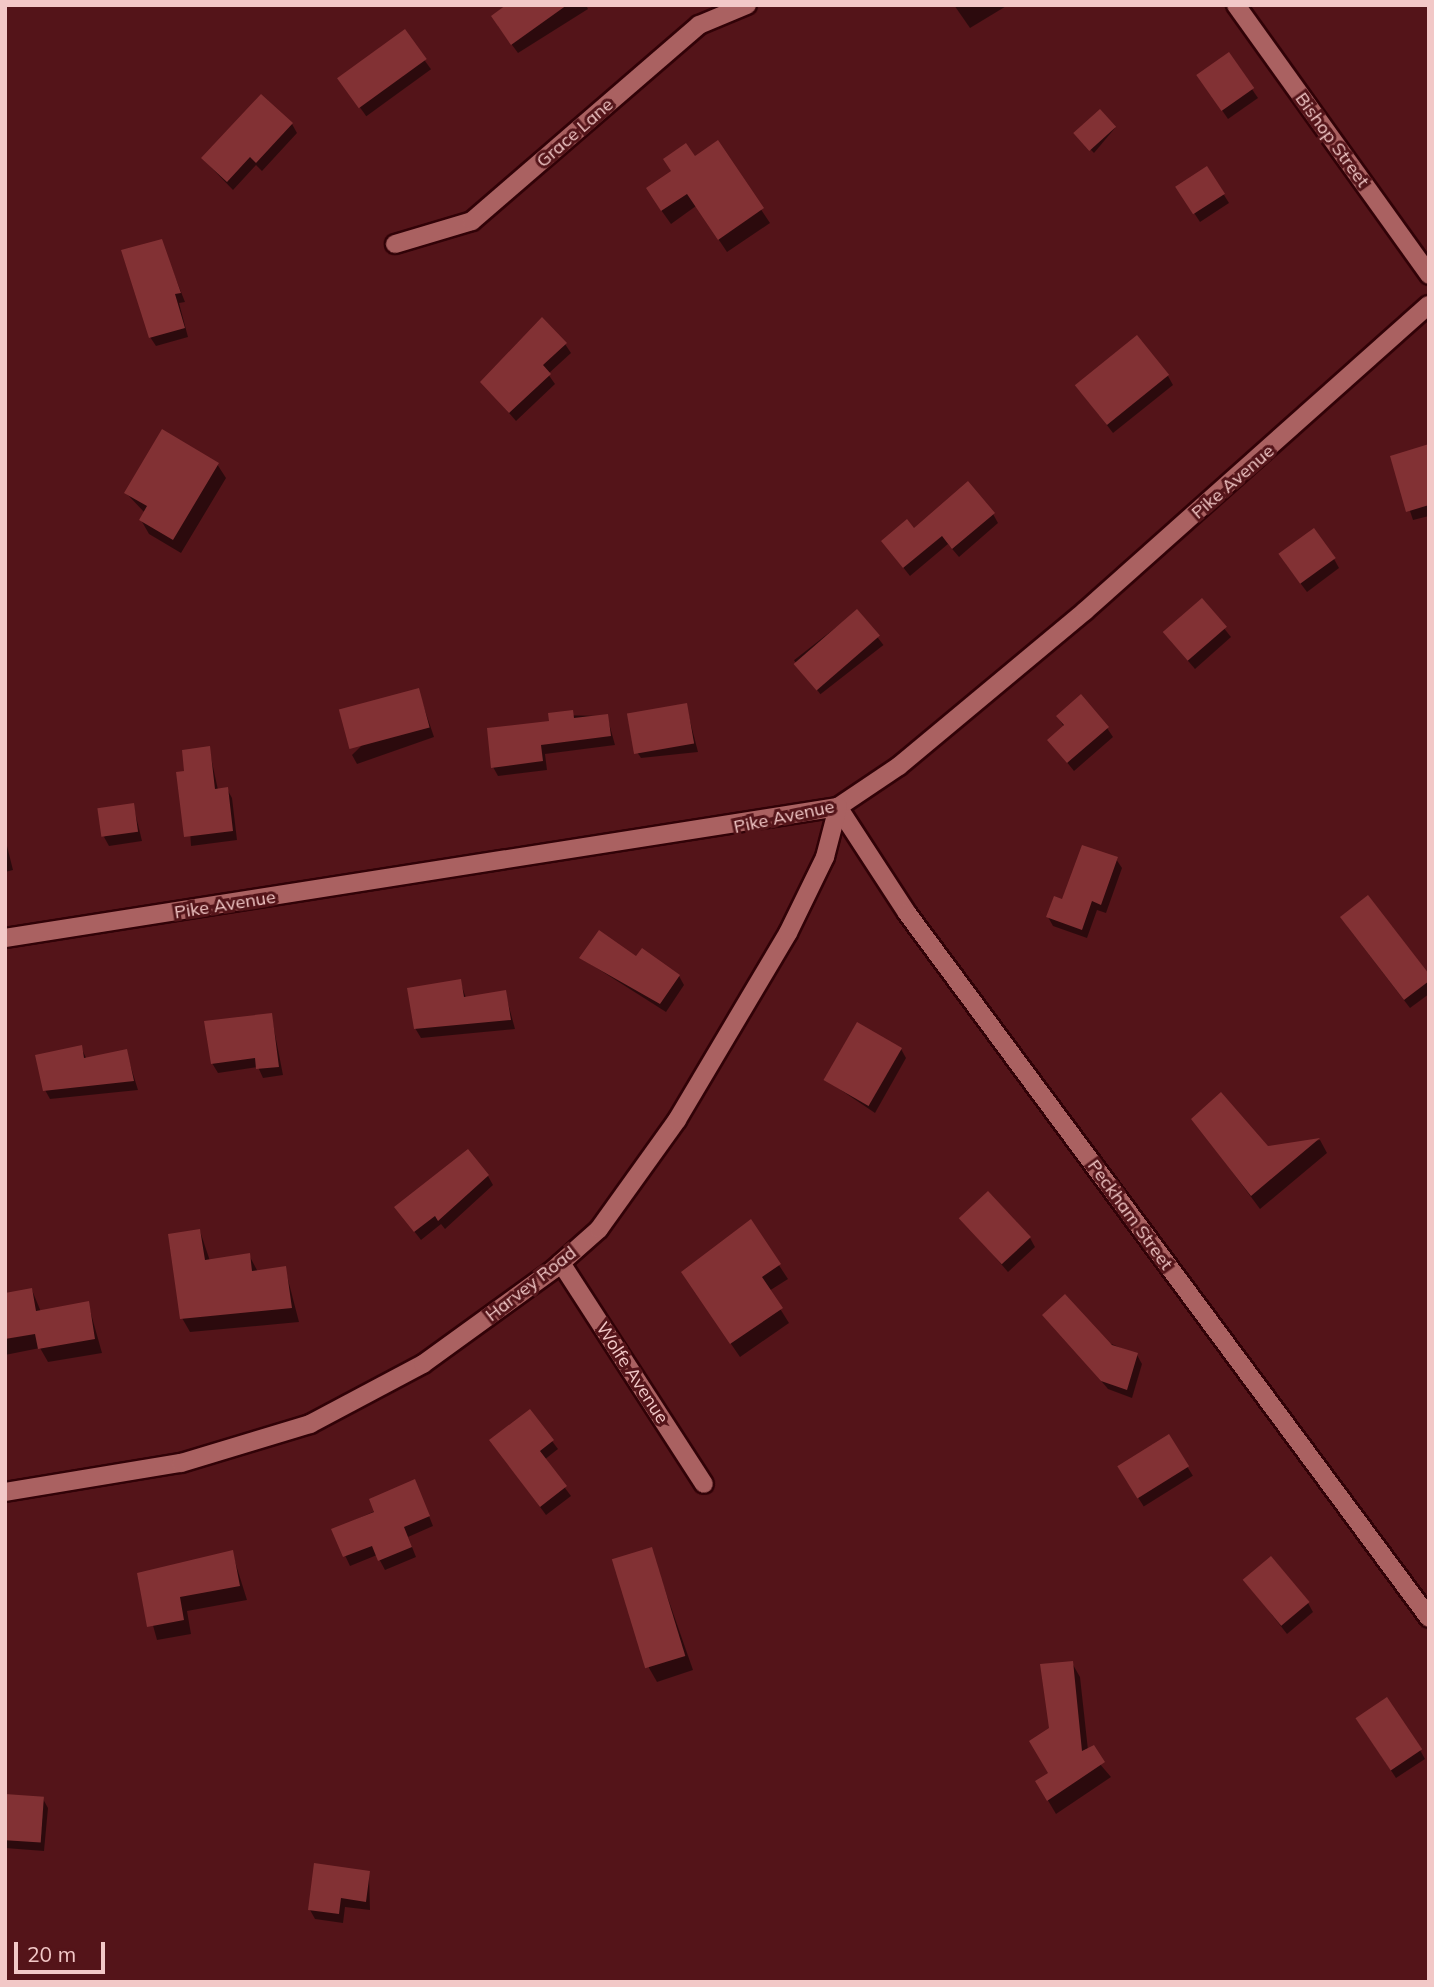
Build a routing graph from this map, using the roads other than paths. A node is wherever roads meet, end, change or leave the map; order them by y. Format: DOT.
graph roads {
  1 [pos="747,5"];
  2 [pos="1236,5"];
  3 [pos="395,244"];
  4 [pos="1429,275"];
  5 [pos="1429,305"];
  6 [pos="838,807"];
  7 [pos="5,938"];
  8 [pos="561,1263"];
  9 [pos="704,1483"];
  10 [pos="5,1492"];
  11 [pos="1429,1618"];
  1 -- 3 [label="street, Grace Lane"];
  2 -- 4 [label="street, Bishop Street"];
  5 -- 6 [label="street, Pike Avenue"];
  6 -- 7 [label="street, Pike Avenue"];
  6 -- 8 [label="street, Harvey Road"];
  6 -- 11 [label="street, Peckham Street"];
  8 -- 9 [label="street, Wolfe Avenue"];
  8 -- 10 [label="street, Harvey Road"];
}
